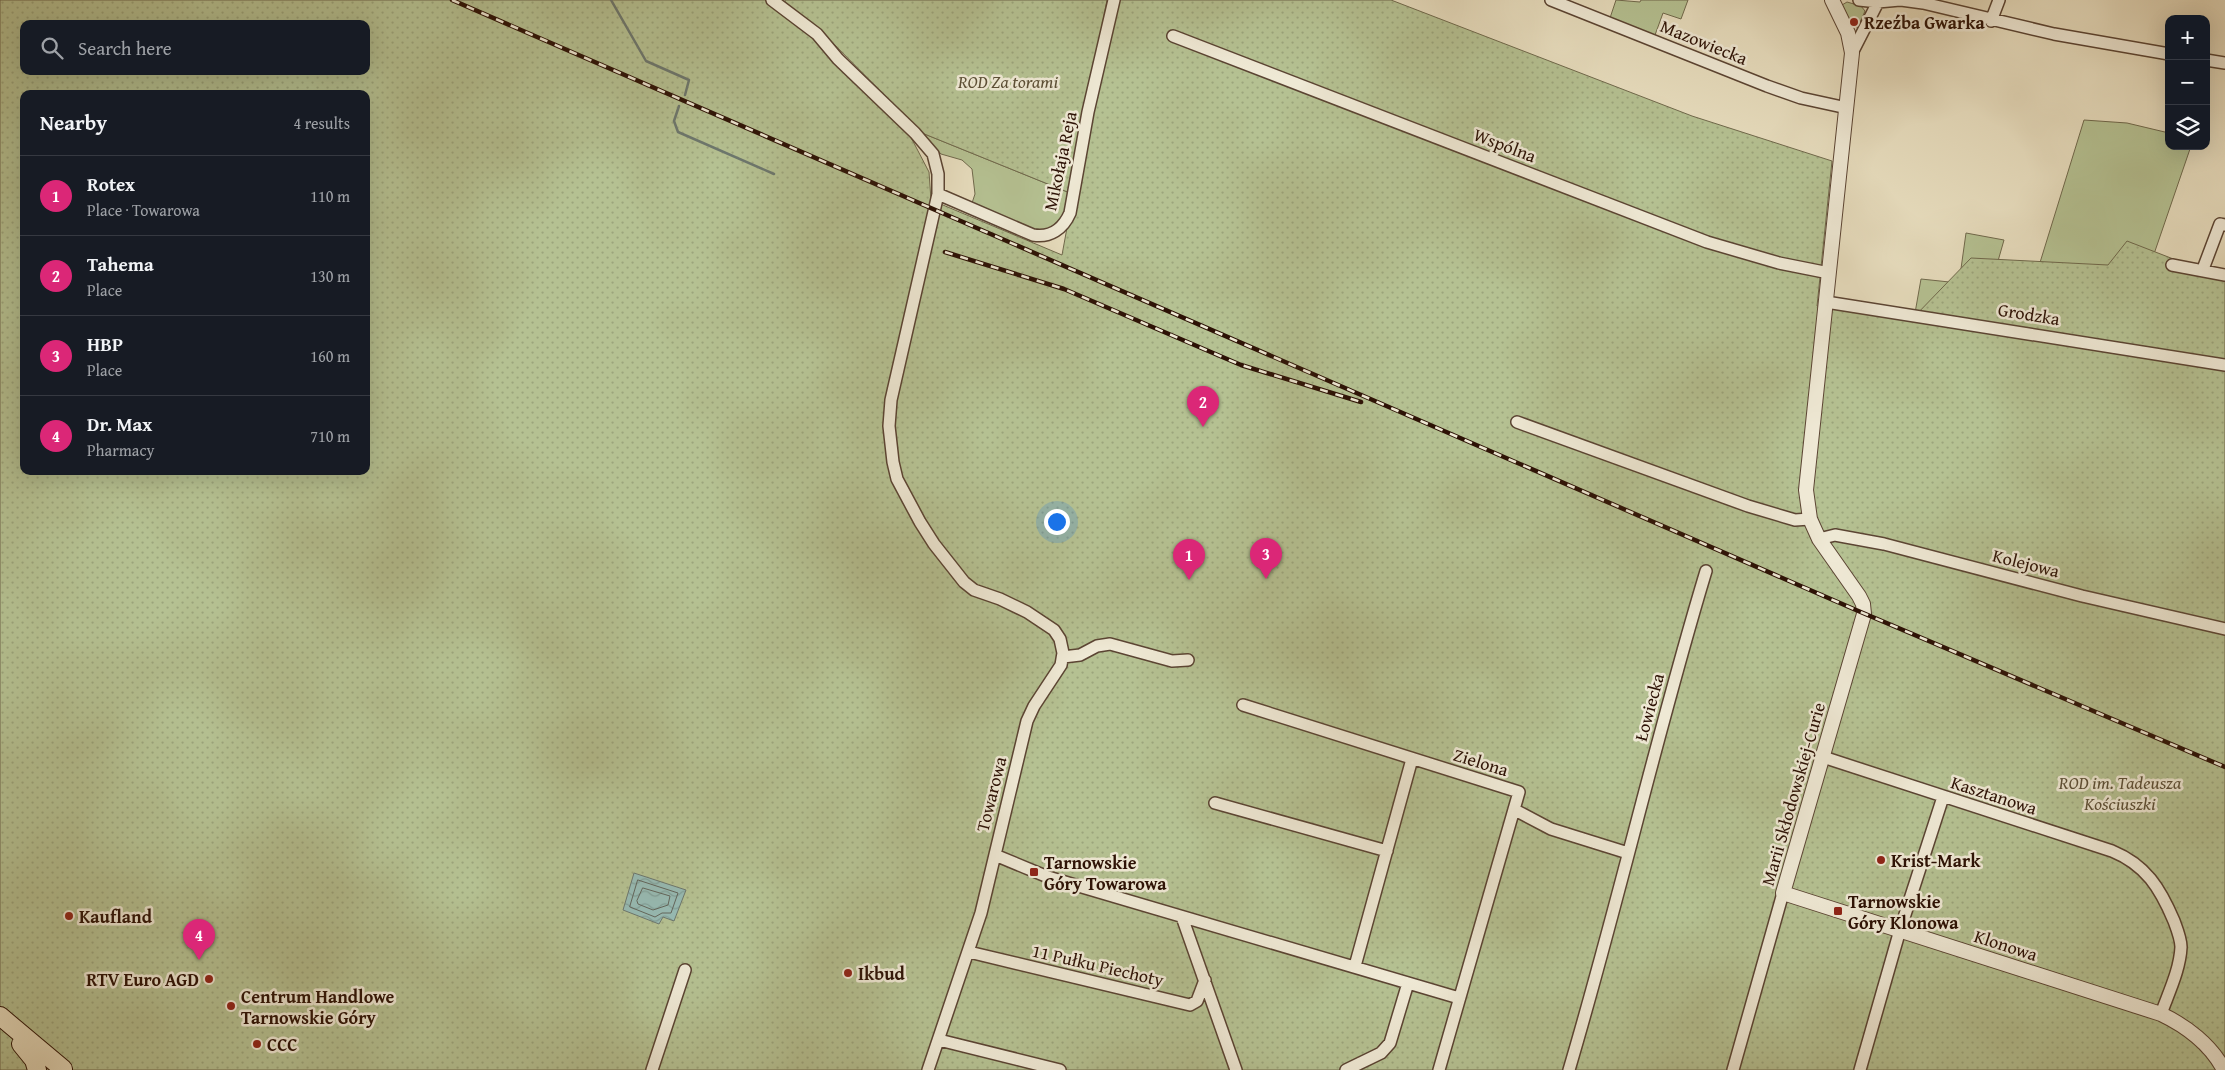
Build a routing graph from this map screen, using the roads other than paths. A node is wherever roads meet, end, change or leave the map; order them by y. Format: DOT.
graph roads {
  1 [pos="772,0"];
  2 [pos="1114,0"];
  3 [pos="1552,0"];
  4 [pos="1832,0"];
  5 [pos="1859,0"];
  6 [pos="1900,0"];
  7 [pos="1999,0"];
  8 [pos="1878,2"];
  9 [pos="1991,21"];
  10 [pos="1173,36"];
  11 [pos="1852,53"];
  12 [pos="2165,53"];
  13 [pos="2210,61"];
  14 [pos="2225,63"];
  15 [pos="1847,108"];
  16 [pos="938,194"];
  17 [pos="2225,225"];
  18 [pos="2172,265"];
  19 [pos="2203,269"];
  20 [pos="1830,272"];
  21 [pos="2225,275"];
  22 [pos="1826,302"];
  23 [pos="2225,365"];
  24 [pos="1517,422"];
  25 [pos="1810,519"];
  26 [pos="1819,539"];
  27 [pos="1706,571"];
  28 [pos="2225,630"];
  29 [pos="1063,657"];
  30 [pos="1188,660"];
  31 [pos="1242,705"];
  32 [pos="1823,757"];
  33 [pos="1412,759"];
  34 [pos="1943,797"];
  35 [pos="1215,803"];
  36 [pos="1515,810"];
  37 [pos="1386,851"];
  38 [pos="1628,853"];
  39 [pos="995,855"];
  40 [pos="1783,893"];
  41 [pos="1183,921"];
  42 [pos="1900,930"];
  43 [pos="969,952"];
  44 [pos="1355,966"];
  45 [pos="685,970"];
  46 [pos="1205,980"];
  47 [pos="1408,983"];
  48 [pos="1459,998"];
  49 [pos="2161,1014"];
  50 [pos="0,1016"];
  51 [pos="0,1026"];
  52 [pos="939,1040"];
  53 [pos="2223,1064"];
  54 [pos="1043,1068"];
  55 [pos="37,1070"];
  56 [pos="67,1070"];
  57 [pos="652,1070"];
  58 [pos="928,1070"];
  59 [pos="1060,1070"];
  60 [pos="1236,1070"];
  61 [pos="1346,1070"];
  62 [pos="1438,1070"];
  63 [pos="1569,1070"];
  64 [pos="1733,1070"];
  65 [pos="1860,1070"];
  1 -- 16 [label="street"];
  2 -- 16 [label="street, Mikołaja Reja"];
  3 -- 15 [label="street, Mazowiecka"];
  4 -- 11 [label="street"];
  5 -- 8 [label="street"];
  6 -- 8 [label="street"];
  6 -- 9 [label="street"];
  7 -- 9 [label="street"];
  8 -- 11 [label="street"];
  9 -- 12 [label="street"];
  10 -- 20 [label="street, Wspólna"];
  11 -- 15 [label="street"];
  13 -- 14 [label="street"];
  15 -- 20 [label="street"];
  16 -- 29 [label="street"];
  17 -- 19 [label="street"];
  18 -- 19 [label="street"];
  19 -- 21 [label="street"];
  20 -- 22 [label="street"];
  22 -- 23 [label="street, Grodzka"];
  22 -- 25 [label="street"];
  24 -- 25 [label="street"];
  25 -- 26 [label="street"];
  26 -- 28 [label="street, Kolejowa"];
  26 -- 32 [label="street, Marii Skłodowskiej-Curie"];
  27 -- 38 [label="street, Łowiecka"];
  29 -- 30 [label="street"];
  29 -- 39 [label="street, Towarowa"];
  31 -- 33 [label="street, Zielona"];
  32 -- 34 [label="street, Kasztanowa"];
  32 -- 40 [label="street, Marii Skłodowskiej-Curie"];
  33 -- 36 [label="street, Zielona"];
  33 -- 37 [label="street"];
  34 -- 42 [label="street"];
  34 -- 49 [label="street, Kasztanowa"];
  35 -- 37 [label="street"];
  36 -- 38 [label="street"];
  36 -- 48 [label="street, Zielona"];
  37 -- 44 [label="street"];
  38 -- 63 [label="street, Łowiecka"];
  39 -- 41 [label="street"];
  39 -- 43 [label="street, Towarowa"];
  40 -- 42 [label="street, Klonowa"];
  40 -- 64 [label="street, Marii Skłodowskiej-Curie"];
  41 -- 44 [label="street"];
  41 -- 46 [label="street"];
  42 -- 49 [label="street, Klonowa"];
  42 -- 65 [label="street"];
  43 -- 46 [label="street, 11 Pułku Piechoty"];
  43 -- 52 [label="street, Towarowa"];
  44 -- 47 [label="street"];
  45 -- 57 [label="street"];
  46 -- 60 [label="street"];
  47 -- 48 [label="street"];
  47 -- 61 [label="street"];
  48 -- 62 [label="street, Zielona"];
  49 -- 53 [label="street, Klonowa"];
  50 -- 56 [label="highway"];
  51 -- 55 [label="highway"];
  52 -- 54 [label="street"];
  52 -- 58 [label="street, Towarowa"];
  54 -- 59 [label="street"];
}
